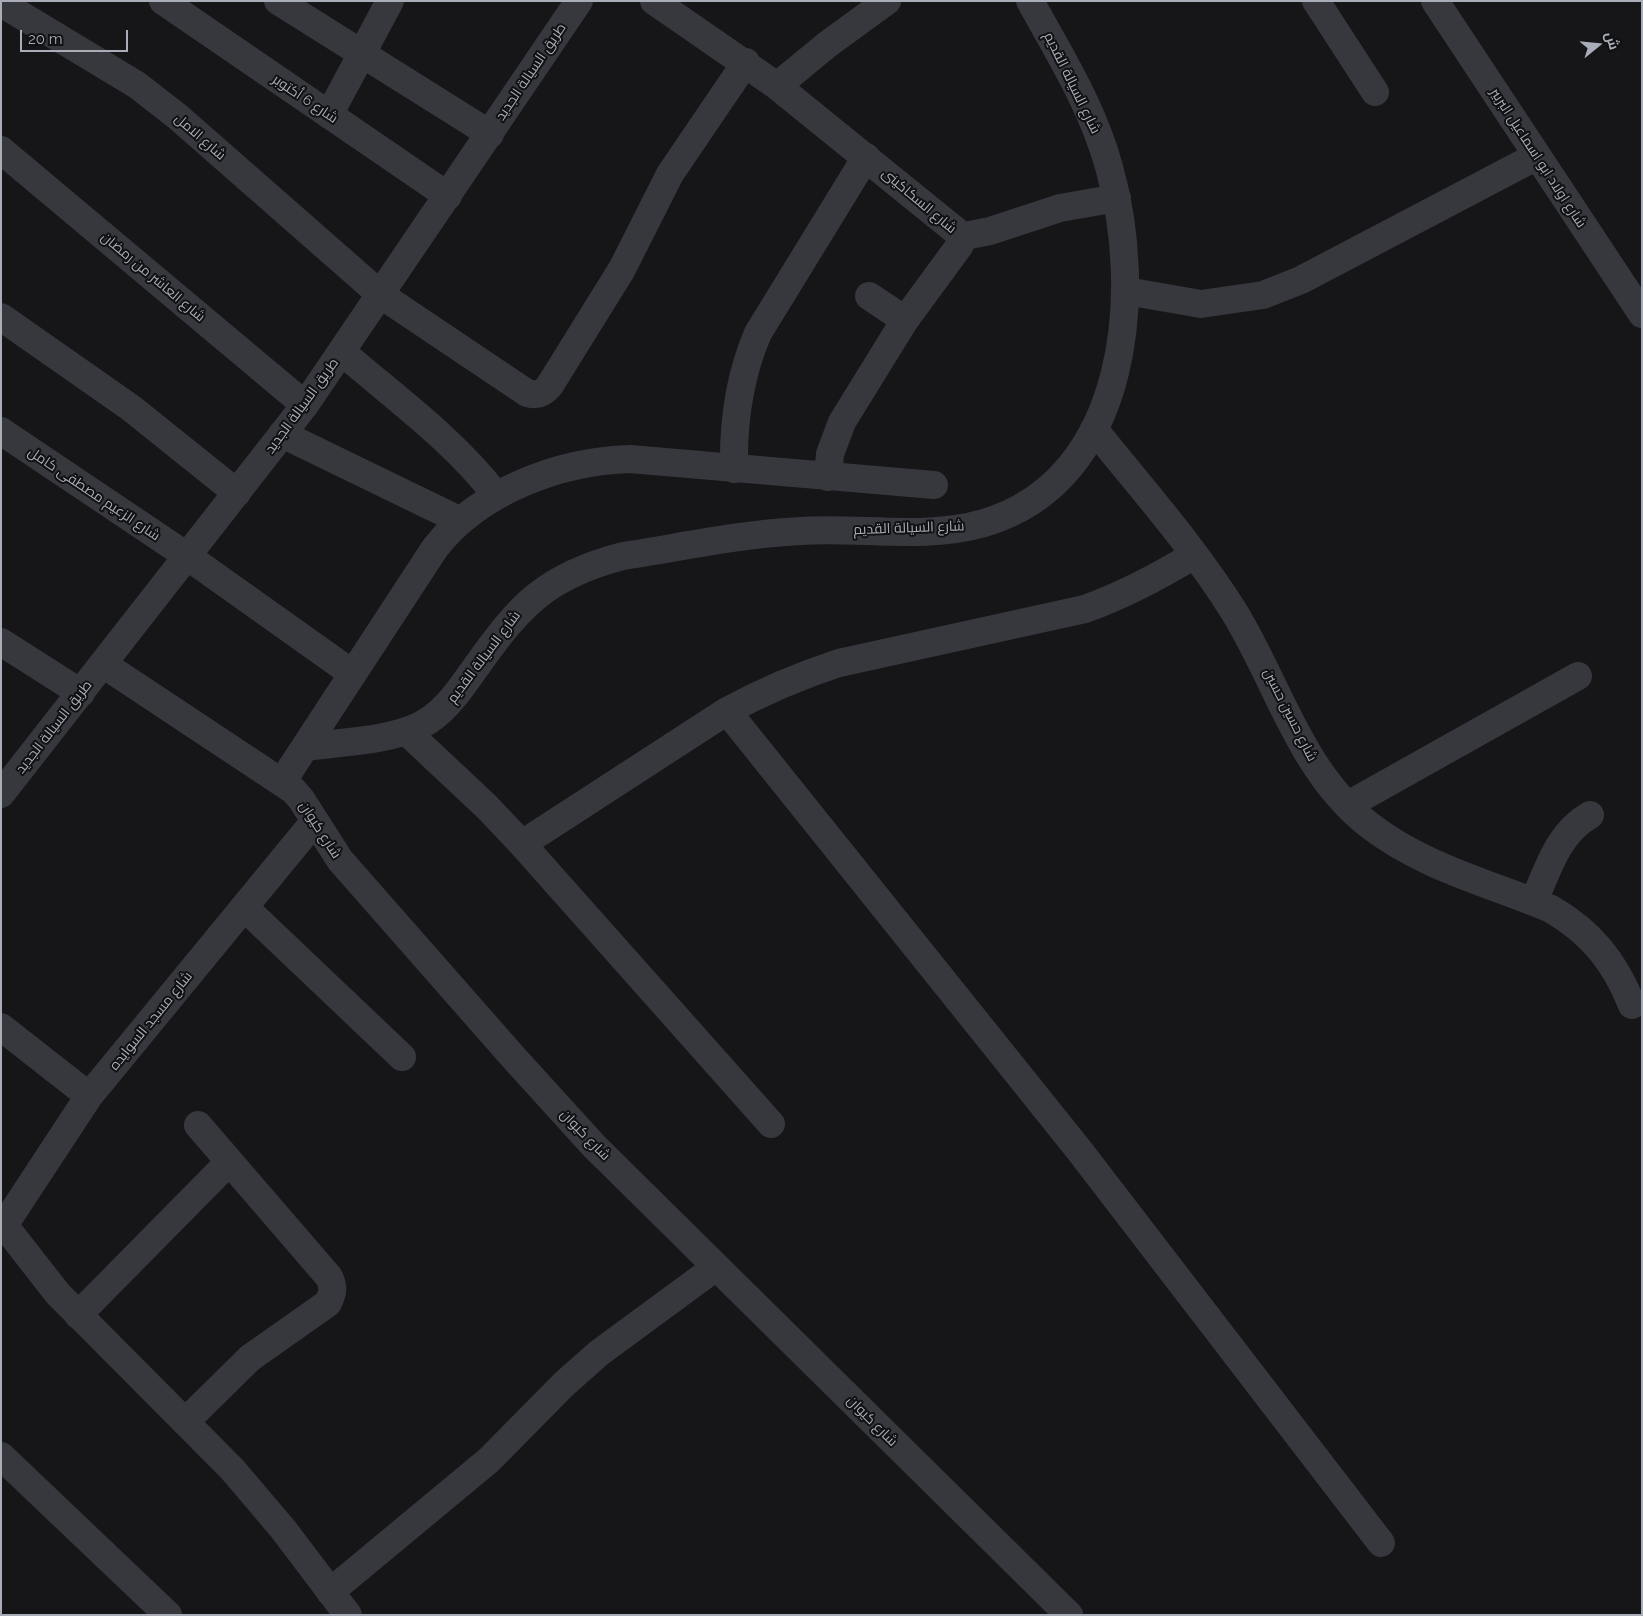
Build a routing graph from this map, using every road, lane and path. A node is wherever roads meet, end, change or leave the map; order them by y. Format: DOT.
graph roads {
  1 [pos="163,1"];
  2 [pos="278,1"];
  3 [pos="390,1"];
  4 [pos="579,1"];
  5 [pos="654,1"];
  6 [pos="887,1"];
  7 [pos="1030,1"];
  8 [pos="1316,1"];
  9 [pos="1435,1"];
  10 [pos="1,3"];
  11 [pos="362,53"];
  12 [pos="746,62"];
  13 [pos="777,86"];
  14 [pos="1375,92"];
  15 [pos="329,115"];
  16 [pos="490,134"];
  17 [pos="1,150"];
  18 [pos="1537,156"];
  19 [pos="866,157"];
  20 [pos="448,196"];
  21 [pos="1117,198"];
  22 [pos="960,237"];
  23 [pos="1126,291"];
  24 [pos="381,295"];
  25 [pos="869,296"];
  26 [pos="1642,314"];
  27 [pos="1,317"];
  28 [pos="905,320"];
  29 [pos="342,352"];
  30 [pos="305,405"];
  31 [pos="1094,430"];
  32 [pos="1,431"];
  33 [pos="282,434"];
  34 [pos="734,469"];
  35 [pos="828,476"];
  36 [pos="934,485"];
  37 [pos="237,493"];
  38 [pos="496,495"];
  39 [pos="459,520"];
  40 [pos="1194,555"];
  41 [pos="187,556"];
  42 [pos="1,642"];
  43 [pos="103,664"];
  44 [pos="353,674"];
  45 [pos="1578,676"];
  46 [pos="81,693"];
  47 [pos="728,711"];
  48 [pos="406,731"];
  49 [pos="306,747"];
  50 [pos="282,782"];
  51 [pos="1,794"];
  52 [pos="1348,806"];
  53 [pos="1590,814"];
  54 [pos="314,822"];
  55 [pos="522,844"];
  56 [pos="1534,902"];
  57 [pos="244,907"];
  58 [pos="1632,1005"];
  59 [pos="1,1027"];
  60 [pos="402,1057"];
  61 [pos="89,1096"];
  62 [pos="771,1124"];
  63 [pos="198,1125"];
  64 [pos="229,1162"];
  65 [pos="2,1225"];
  66 [pos="716,1267"];
  67 [pos="78,1315"];
  68 [pos="185,1422"];
  69 [pos="1,1456"];
  70 [pos="1381,1543"];
  71 [pos="330,1592"];
  72 [pos="168,1615"];
  73 [pos="348,1615"];
  74 [pos="1069,1615"];
  1 -- 15 [label="street, شارع 6 أكتوبر"];
  2 -- 11 [label="street"];
  3 -- 11 [label="street"];
  4 -- 16 [label="street, طريق السيالة الجديد"];
  5 -- 12 [label="street, شارع السكاكينى"];
  6 -- 13 [label="street"];
  7 -- 21 [label="street, شارع السيالة القديم"];
  8 -- 14 [label="street"];
  9 -- 18 [label="street, شارع اولاد ابو اسماعيل البربير"];
  10 -- 24 [label="street, شارع الامل"];
  11 -- 15 [label="street"];
  11 -- 16 [label="street"];
  12 -- 13 [label="street, شارع السكاكينى"];
  12 -- 24 [label="street, شارع الامل"];
  13 -- 19 [label="street, شارع السكاكينى"];
  15 -- 20 [label="street, شارع 6 أكتوبر"];
  16 -- 20 [label="street, طريق السيالة الجديد"];
  17 -- 30 [label="street, شارع العاشر من رمضان"];
  18 -- 23 [label="street"];
  18 -- 26 [label="street, شارع اولاد ابو اسماعيل البربير"];
  19 -- 22 [label="street, شارع السكاكينى"];
  19 -- 34 [label="street"];
  20 -- 24 [label="street, طريق السيالة الجديد"];
  21 -- 22 [label="street"];
  21 -- 23 [label="street, شارع السيالة القديم"];
  22 -- 28 [label="street, شارع السكاكينى"];
  23 -- 31 [label="street, شارع السيالة القديم"];
  24 -- 29 [label="street, طريق السيالة الجديد"];
  25 -- 28 [label="street"];
  27 -- 37 [label="street"];
  28 -- 35 [label="street, شارع السكاكينى"];
  29 -- 30 [label="street, طريق السيالة الجديد"];
  29 -- 38 [label="street"];
  30 -- 33 [label="street, طريق السيالة الجديد"];
  31 -- 40 [label="street, شارع حسين حسين"];
  31 -- 48 [label="street, شارع السيالة القديم"];
  32 -- 41 [label="street, شارع الزعيم مصطفى كامل"];
  33 -- 37 [label="street, طريق السيالة الجديد"];
  33 -- 39 [label="street"];
  34 -- 35 [label="street"];
  34 -- 38 [label="street"];
  35 -- 36 [label="street"];
  37 -- 41 [label="street, طريق السيالة الجديد"];
  38 -- 39 [label="street"];
  39 -- 44 [label="street"];
  40 -- 47 [label="street"];
  40 -- 52 [label="street, شارع حسين حسين"];
  41 -- 43 [label="street, طريق السيالة الجديد"];
  41 -- 44 [label="street, شارع الزعيم مصطفى كامل"];
  42 -- 46 [label="street"];
  43 -- 46 [label="street, طريق السيالة الجديد"];
  43 -- 50 [label="street, شارع كيوان"];
  44 -- 49 [label="street"];
  45 -- 52 [label="street"];
  46 -- 51 [label="street, طريق السيالة الجديد"];
  47 -- 55 [label="street"];
  47 -- 70 [label="street"];
  48 -- 49 [label="street, شارع السيالة القديم"];
  48 -- 55 [label="street"];
  49 -- 50 [label="street"];
  50 -- 54 [label="street, شارع كيوان"];
  52 -- 56 [label="street, شارع حسين حسين"];
  53 -- 56 [label="street"];
  54 -- 57 [label="street, شارع مسجد السوايده"];
  54 -- 66 [label="street, شارع كيوان"];
  55 -- 62 [label="street"];
  56 -- 58 [label="street, شارع حسين حسين"];
  57 -- 60 [label="street"];
  57 -- 61 [label="street, شارع مسجد السوايده"];
  59 -- 61 [label="street"];
  61 -- 65 [label="street, شارع مسجد السوايده"];
  63 -- 64 [label="street"];
  64 -- 67 [label="street"];
  64 -- 68 [label="street"];
  65 -- 67 [label="street"];
  66 -- 71 [label="street"];
  66 -- 74 [label="street, شارع كيوان"];
  67 -- 68 [label="street"];
  68 -- 71 [label="street"];
  69 -- 72 [label="street"];
  71 -- 73 [label="street"];
}
